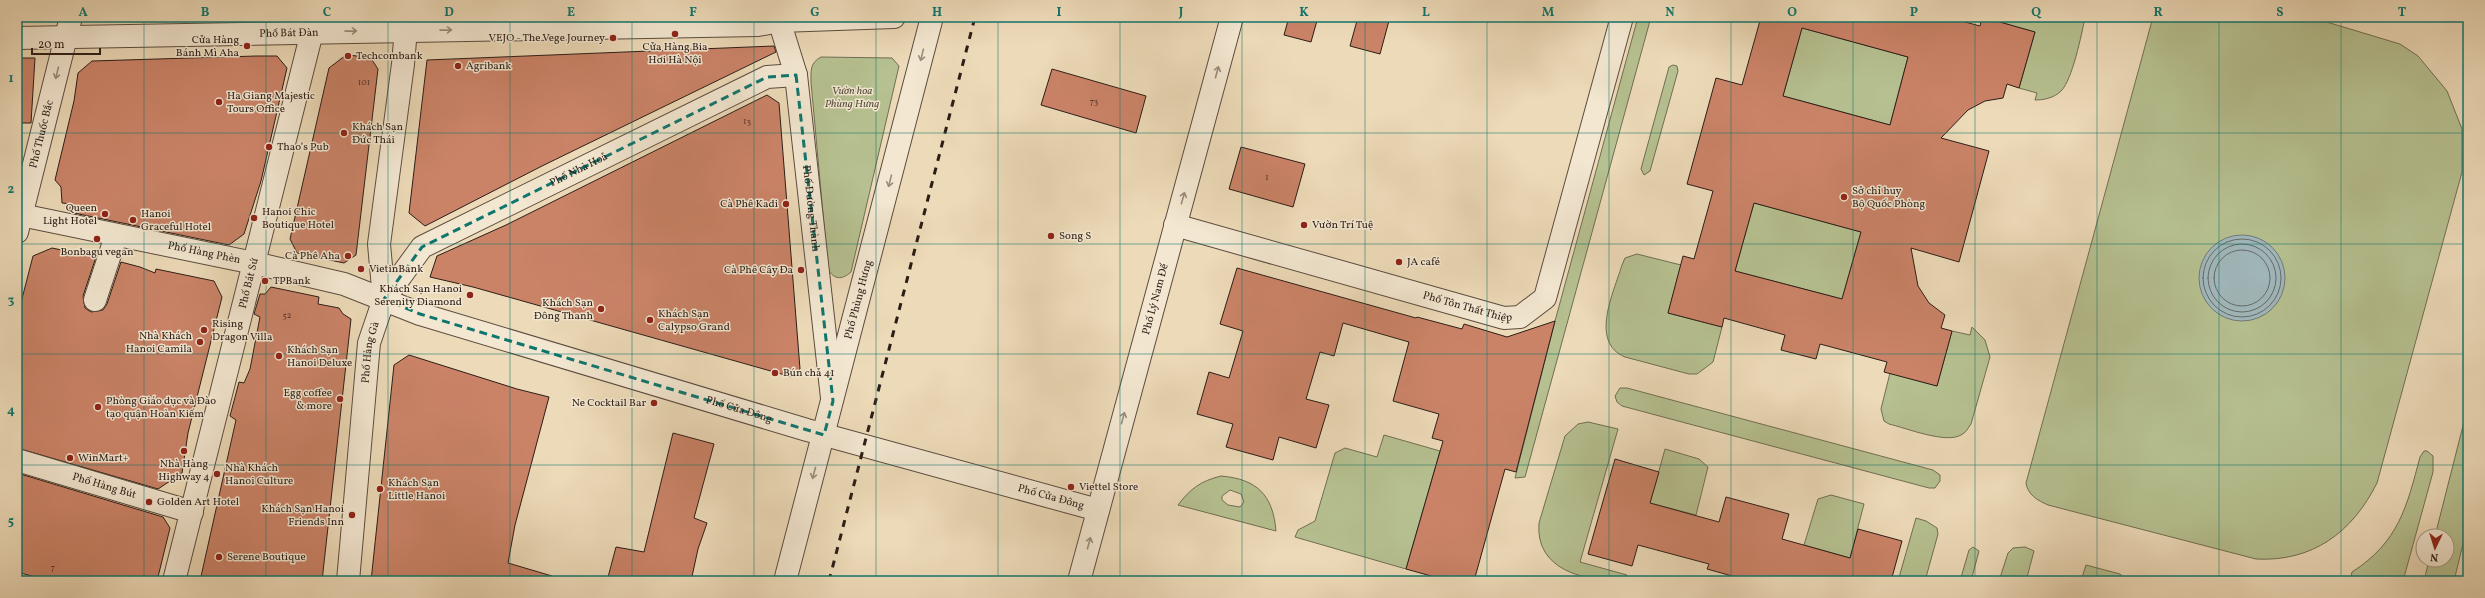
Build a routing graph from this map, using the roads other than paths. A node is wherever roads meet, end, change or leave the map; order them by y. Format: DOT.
graph roads {
  1 [pos="894,17"];
  2 [pos="932,17"];
  3 [pos="1232,17"];
  4 [pos="1622,17"];
  5 [pos="779,19"];
  6 [pos="407,24"];
  7 [pos="69,26"];
  8 [pos="312,32"];
  9 [pos="17,38"];
  10 [pos="796,75"];
  11 [pos="19,223"];
  12 [pos="1175,225"];
  13 [pos="116,236"];
  14 [pos="254,263"];
  15 [pos="95,300"];
  16 [pos="384,300"];
  17 [pos="833,401"];
  18 [pos="824,435"];
  19 [pos="17,460"];
  20 [pos="1098,510"];
  21 [pos="192,512"];
  22 [pos="174,581"];
  23 [pos="348,581"];
  24 [pos="785,581"];
  25 [pos="1079,581"];
  1 -- 5 [label="street, Phố Bát Đàn"];
  2 -- 17 [label="street, Phố Phùng Hưng, one-way"];
  12 -- 3 [label="street, Phố Lý Nam Đế, one-way"];
  4 -- 12 [label="street, Phố Tôn Thất Thiệp"];
  6 -- 5 [label="street, Phố Bát Đàn, one-way"];
  5 -- 10 [label="street, Phố Đường Thành"];
  8 -- 6 [label="street, Phố Bát Đàn, one-way"];
  6 -- 16 [label="street, Phố Hàng Gà"];
  7 -- 8 [label="street, Phố Bát Đàn"];
  7 -- 9 [label="street, Phố Bát Đàn"];
  7 -- 11 [label="street, Phố Thuốc Bắc, one-way"];
  8 -- 14 [label="street, Phố Bát Sứ"];
  10 -- 16 [label="street, Phố Nhà Hoả"];
  10 -- 17 [label="street, Phố Đường Thành"];
  11 -- 13 [label="street, Phố Hàng Phèn"];
  20 -- 12 [label="street, Phố Lý Nam Đế, one-way"];
  13 -- 14 [label="street, Phố Hàng Phèn"];
  13 -- 15 [label="street"];
  14 -- 16 [label="street, Phố Hàng Phèn"];
  14 -- 21 [label="street, Phố Bát Sứ"];
  16 -- 18 [label="street, Phố Cửa Đông"];
  16 -- 23 [label="street, Phố Hàng Gà"];
  17 -- 18 [label="street, Phố Phùng Hưng"];
  18 -- 20 [label="street, Phố Cửa Đông"];
  18 -- 24 [label="street, Phố Phùng Hưng, one-way"];
  19 -- 21 [label="street, Phố Hàng Bút"];
  25 -- 20 [label="street, Phố Lý Nam Đế, one-way"];
  21 -- 22 [label="street, Phố Bát Sứ"];
}
